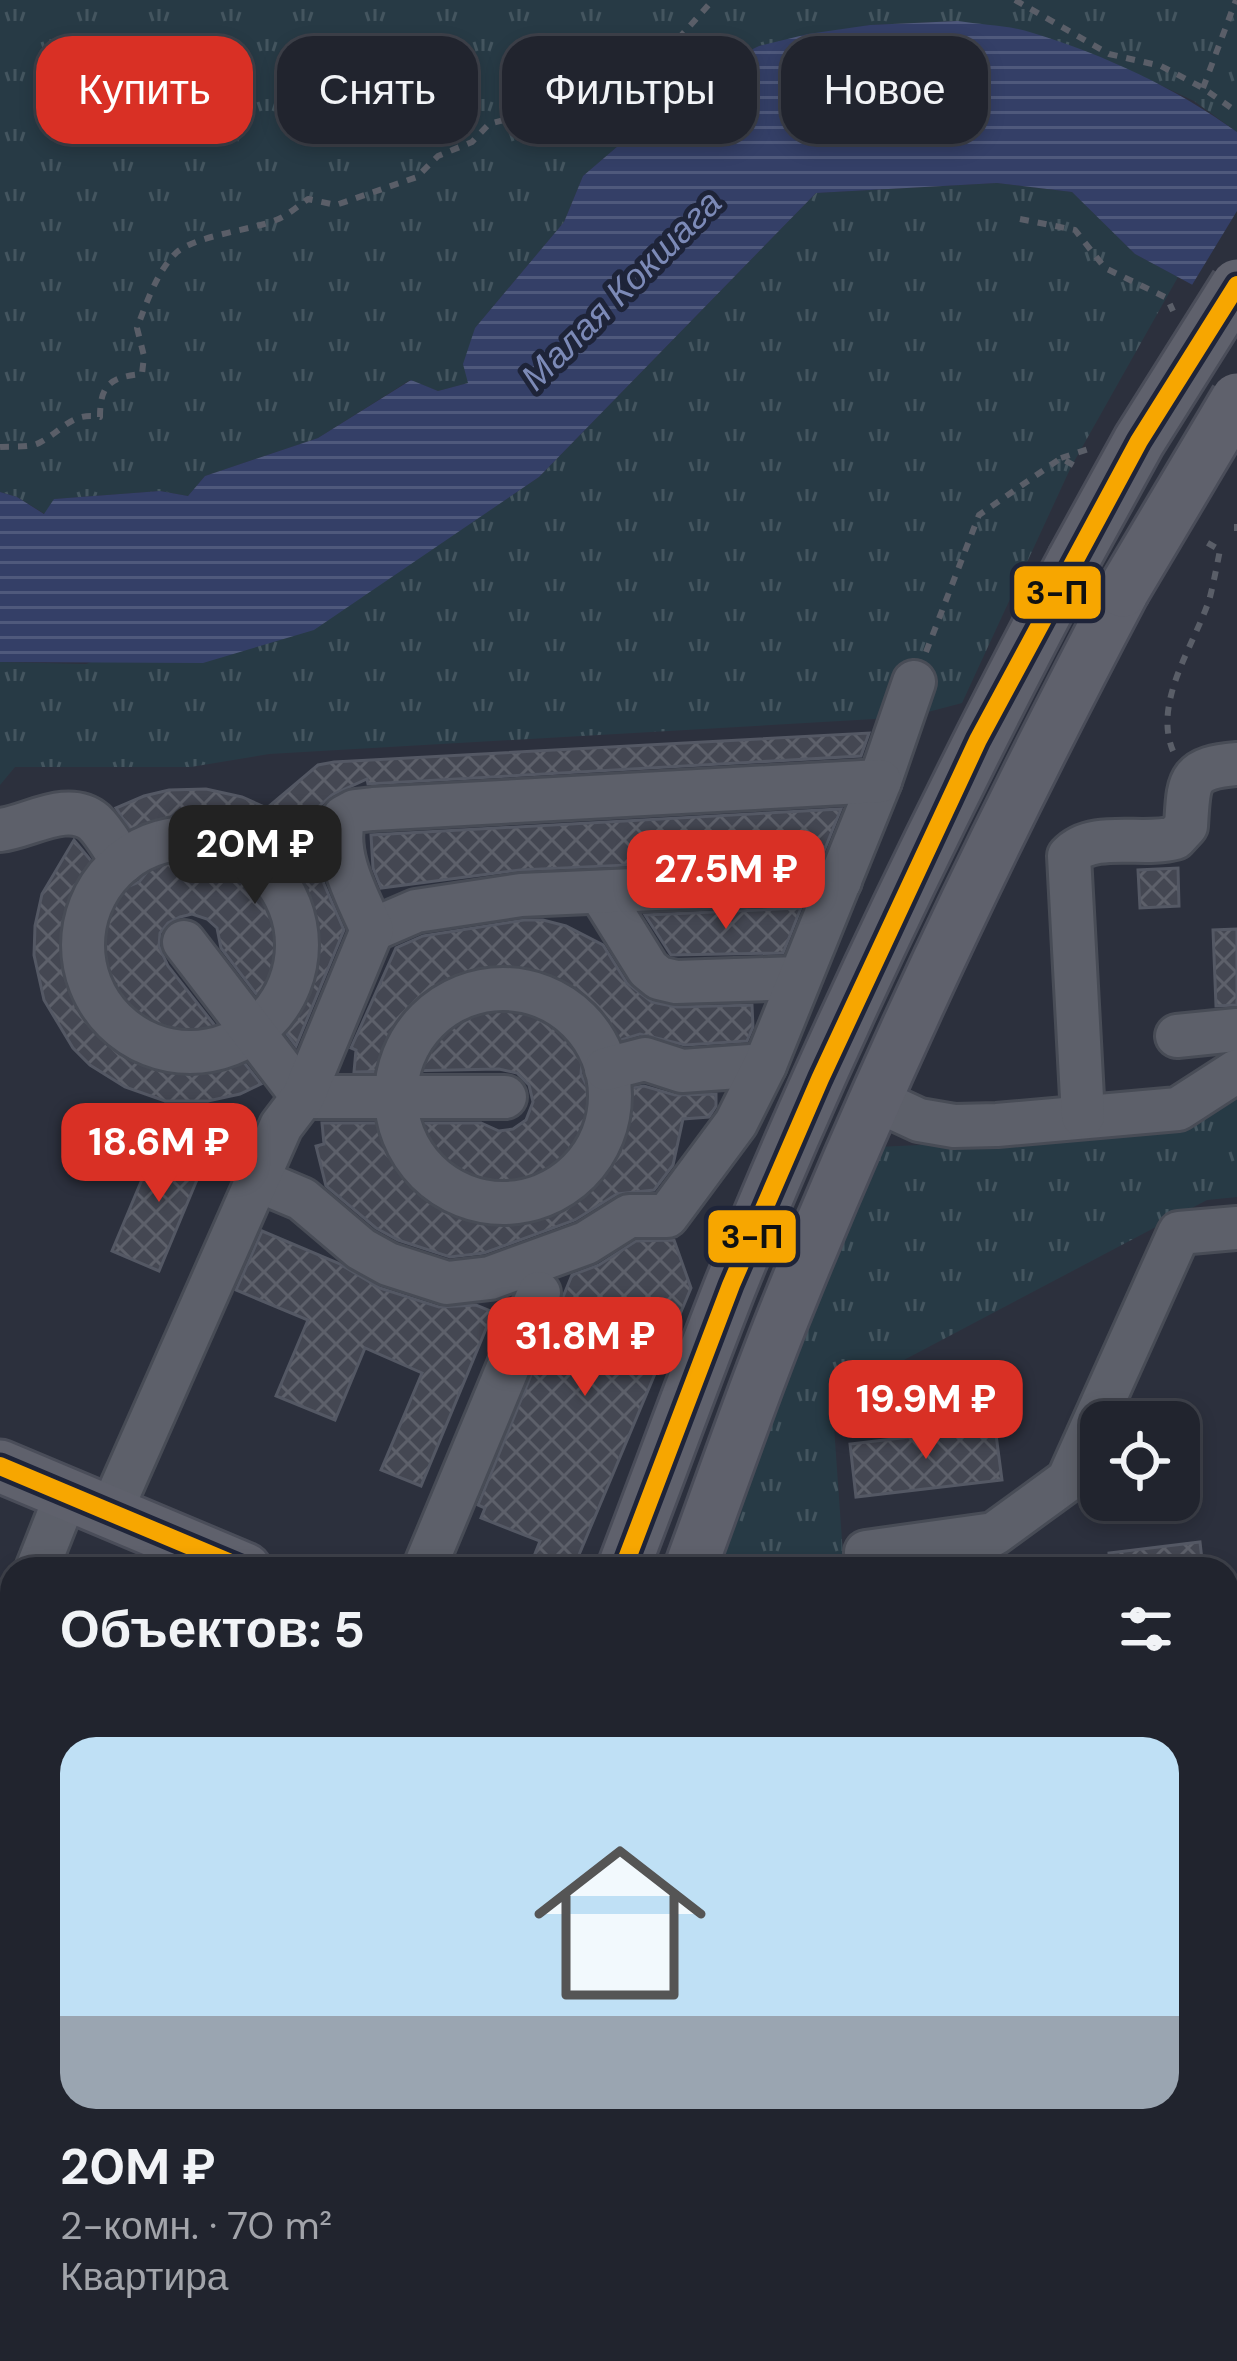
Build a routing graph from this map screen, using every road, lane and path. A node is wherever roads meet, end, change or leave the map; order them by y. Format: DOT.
graph roads {
  1 [pos="713,0"];
  2 [pos="1015,0"];
  3 [pos="1236,0"];
  4 [pos="1203,88"];
  5 [pos="1237,112"];
  6 [pos="1020,219"];
  7 [pos="1237,285"];
  8 [pos="1176,317"];
  9 [pos="1237,399"];
  10 [pos="1103,445"];
  11 [pos="0,446"];
  12 [pos="1061,458"];
  13 [pos="914,682"];
  14 [pos="1237,764"];
  15 [pos="880,781"];
  16 [pos="0,830"];
  17 [pos="123,862"];
  18 [pos="840,881"];
  19 [pos="600,892"];
  20 [pos="372,930"];
  21 [pos="184,942"];
  22 [pos="798,978"];
  23 [pos="1237,1030"];
  24 [pos="253,1031"];
  25 [pos="1177,1036"];
  26 [pos="765,1065"];
  27 [pos="606,1069"];
  28 [pos="1237,1071"];
  29 [pos="303,1097"];
  30 [pos="396,1097"];
  31 [pos="505,1097"];
  32 [pos="876,1100"];
  33 [pos="1083,1116"];
  34 [pos="257,1180"];
  35 [pos="1237,1228"];
  36 [pos="538,1293"];
  37 [pos="0,1466"];
  38 [pos="88,1503"];
  39 [pos="996,1551"];
  40 [pos="46,1557"];
  41 [pos="216,1557"];
  42 [pos="429,1557"];
  43 [pos="628,1557"];
  44 [pos="694,1557"];
  45 [pos="866,1557"];
  1 -- 11 [label="path"];
  2 -- 4 [label="path"];
  3 -- 4 [label="path"];
  4 -- 5 [label="path"];
  6 -- 8 [label="path"];
  7 -- 43 [label="main road, bridge"];
  9 -- 32 [label="main road, bridge"];
  10 -- 12 [label="path"];
  13 -- 15 [label="lane"];
  14 -- 33 [label="lane"];
  15 -- 18 [label="lane"];
  15 -- 20 [label="lane"];
  16 -- 17 [label="lane"];
  17 -- 24 [label="lane"];
  17 -- 24 [label="lane"];
  18 -- 19 [label="lane"];
  18 -- 22 [label="lane"];
  19 -- 20 [label="lane"];
  19 -- 22 [label="lane"];
  20 -- 29 [label="lane"];
  21 -- 24 [label="lane"];
  22 -- 26 [label="lane"];
  23 -- 25 [label="lane"];
  24 -- 29 [label="lane"];
  26 -- 27 [label="lane"];
  26 -- 34 [label="lane"];
  27 -- 30 [label="lane"];
  27 -- 30 [label="lane"];
  28 -- 33 [label="lane"];
  29 -- 30 [label="lane"];
  29 -- 34 [label="lane"];
  30 -- 31 [label="lane"];
  32 -- 33 [label="lane"];
  32 -- 44 [label="main road"];
  34 -- 38 [label="lane"];
  35 -- 39 [label="lane"];
  36 -- 42 [label="lane"];
  37 -- 38 [label="main road"];
  38 -- 40 [label="lane"];
  38 -- 41 [label="main road"];
  39 -- 45 [label="lane"];
}
